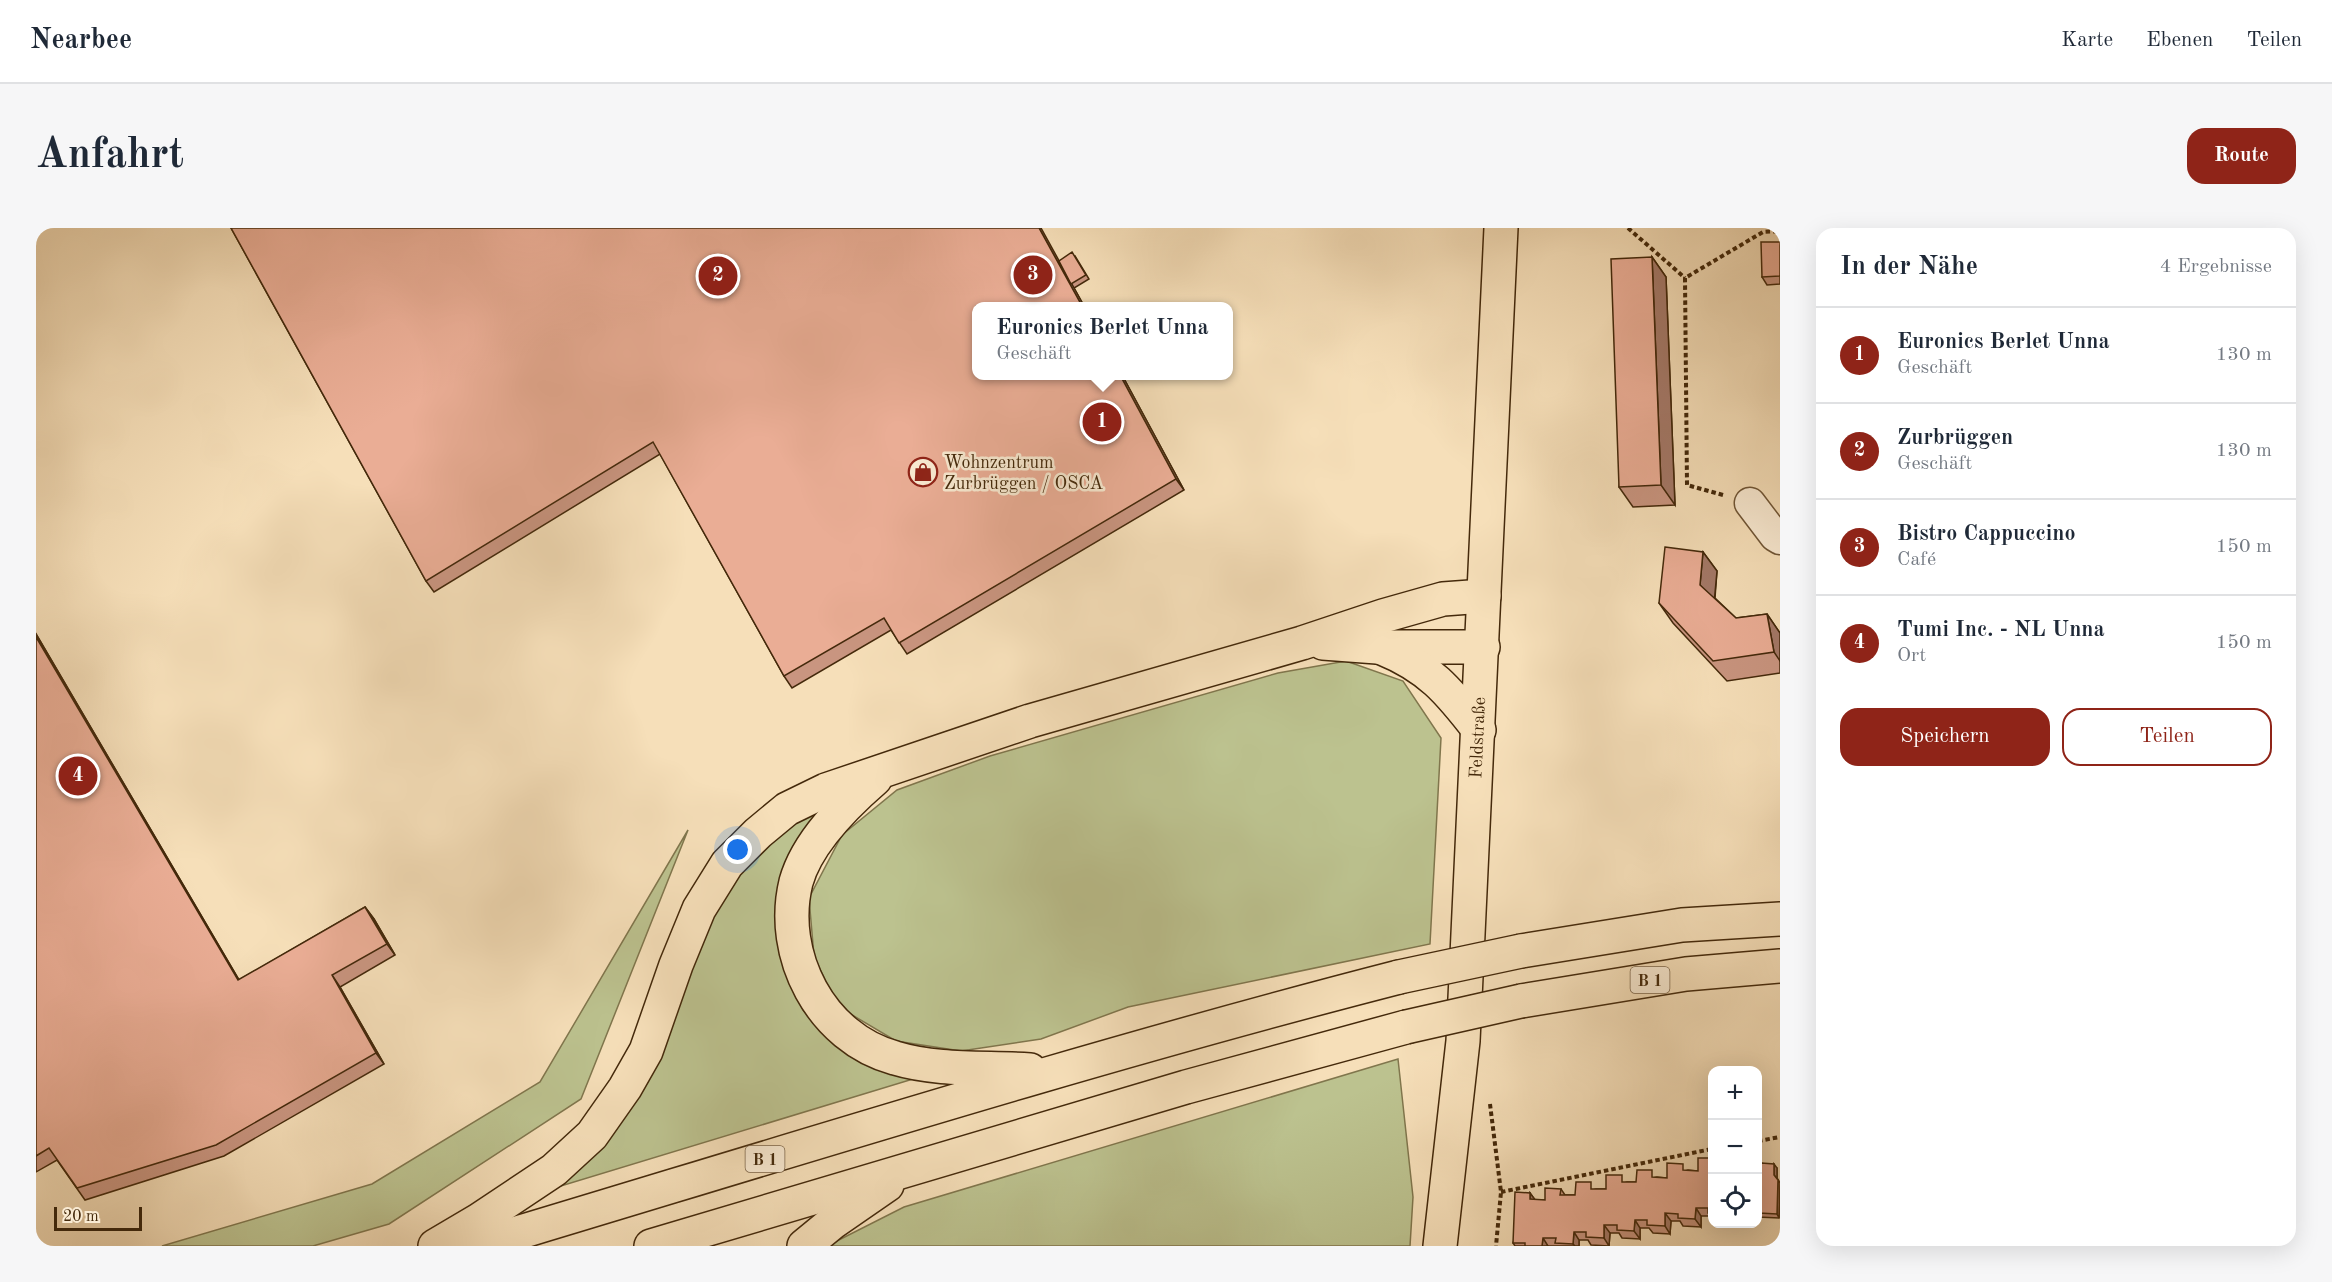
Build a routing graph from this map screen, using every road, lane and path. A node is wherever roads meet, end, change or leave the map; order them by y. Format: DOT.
graph roads {
  1 [pos="1501,228"];
  2 [pos="1628,228"];
  3 [pos="1780,231"];
  4 [pos="1685,278"];
  5 [pos="1750,503"];
  6 [pos="1780,539"];
  7 [pos="1484,596"];
  8 [pos="1302,643"];
  9 [pos="1377,647"];
  10 [pos="1483,647"];
  11 [pos="1479,730"];
  12 [pos="888,768"];
  13 [pos="1780,919"];
  14 [pos="1780,966"];
  15 [pos="1056,1071"];
  16 [pos="1489,1098"];
  17 [pos="1780,1137"];
  18 [pos="1762,1140"];
  19 [pos="1708,1150"];
  20 [pos="917,1166"];
  21 [pos="1501,1192"];
  22 [pos="435,1246"];
  23 [pos="474,1246"];
  24 [pos="651,1246"];
  25 [pos="804,1246"];
  26 [pos="1440,1246"];
  27 [pos="1496,1246"];
  1 -- 7 [label="main road, Feldstraße"];
  2 -- 4 [label="path"];
  3 -- 4 [label="path"];
  4 -- 5 [label="path"];
  5 -- 6 [label="street"];
  7 -- 8 [label="main road"];
  7 -- 10 [label="main road, Feldstraße"];
  8 -- 9 [label="main road"];
  8 -- 12 [label="main road"];
  9 -- 10 [label="main road"];
  9 -- 11 [label="main road"];
  10 -- 11 [label="main road, Feldstraße"];
  11 -- 26 [label="main road, Feldstraße"];
  12 -- 15 [label="main road"];
  12 -- 22 [label="main road"];
  13 -- 15 [label="main road, B 1, bridge"];
  14 -- 20 [label="main road, B 1, bridge"];
  15 -- 23 [label="main road, B 1"];
  16 -- 21 [label="path"];
  17 -- 18 [label="path"];
  19 -- 21 [label="path"];
  20 -- 24 [label="main road, B 1"];
  20 -- 25 [label="main road"];
  21 -- 27 [label="path"];
}
